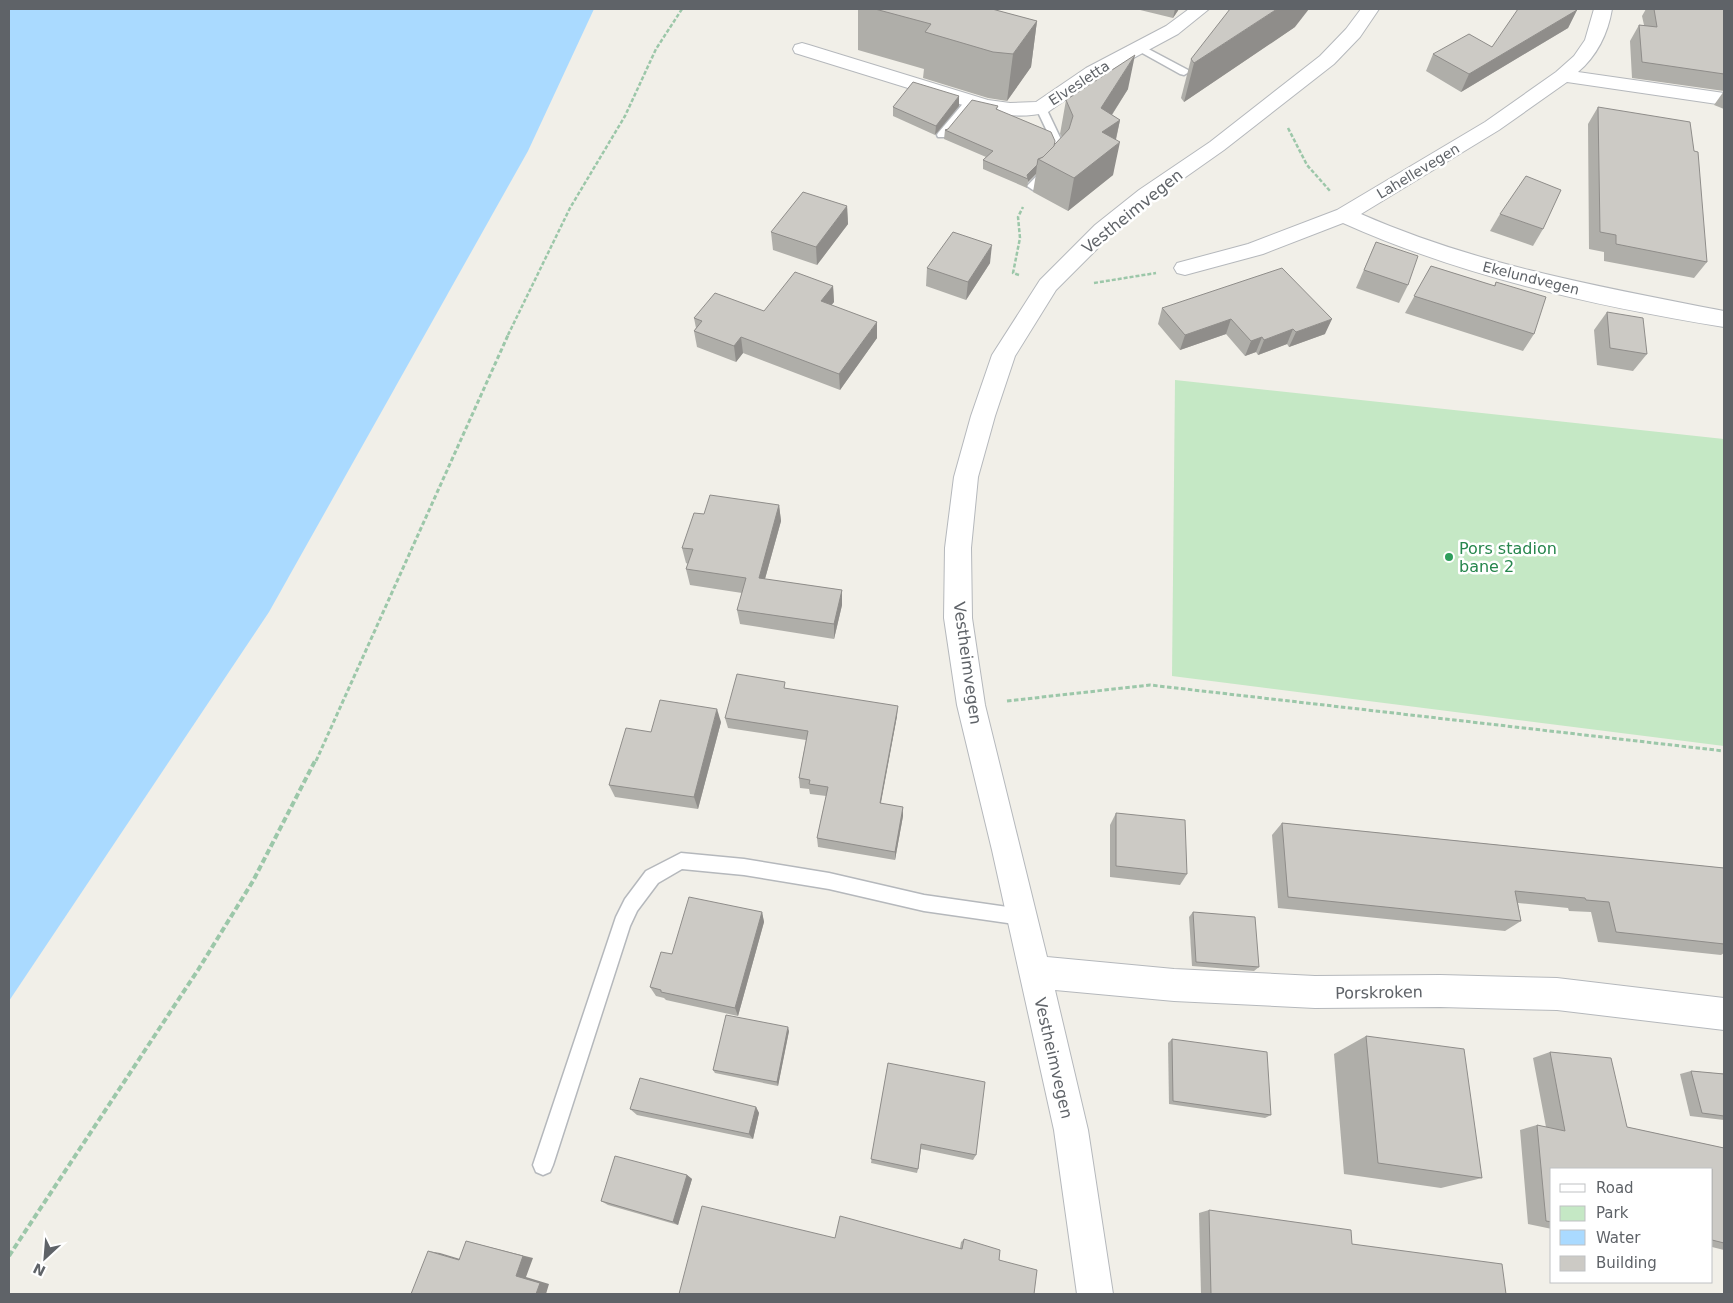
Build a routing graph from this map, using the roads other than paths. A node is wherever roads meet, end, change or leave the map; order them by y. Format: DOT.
graph roads {
  1 [pos="1200,9"];
  2 [pos="1370,9"];
  3 [pos="1603,9"];
  4 [pos="1139,47"];
  5 [pos="802,49"];
  6 [pos="1184,72"];
  7 [pos="1563,76"];
  8 [pos="1724,99"];
  9 [pos="970,102"];
  10 [pos="1041,108"];
  11 [pos="942,135"];
  12 [pos="1033,186"];
  13 [pos="1344,215"];
  14 [pos="1185,268"];
  15 [pos="1724,319"];
  16 [pos="1022,917"];
  17 [pos="1034,972"];
  18 [pos="1724,1014"];
  19 [pos="543,1165"];
  20 [pos="1095,1294"];
  1 -- 4 [label="street, Elvesletta"];
  2 -- 16 [label="street, Vestheimvegen"];
  3 -- 7 [label="street, Lahellevegen"];
  4 -- 6 [label="lane"];
  4 -- 10 [label="street, Elvesletta"];
  5 -- 9 [label="street, Elvesletta"];
  7 -- 8 [label="street"];
  7 -- 13 [label="street, Lahellevegen"];
  9 -- 10 [label="street, Elvesletta"];
  9 -- 11 [label="lane"];
  10 -- 12 [label="lane"];
  13 -- 14 [label="street, Lahellevegen"];
  13 -- 15 [label="street, Ekelundvegen"];
  16 -- 17 [label="street, Vestheimvegen"];
  16 -- 19 [label="lane"];
  17 -- 18 [label="street, Porskroken"];
  17 -- 20 [label="street, Vestheimvegen"];
}
